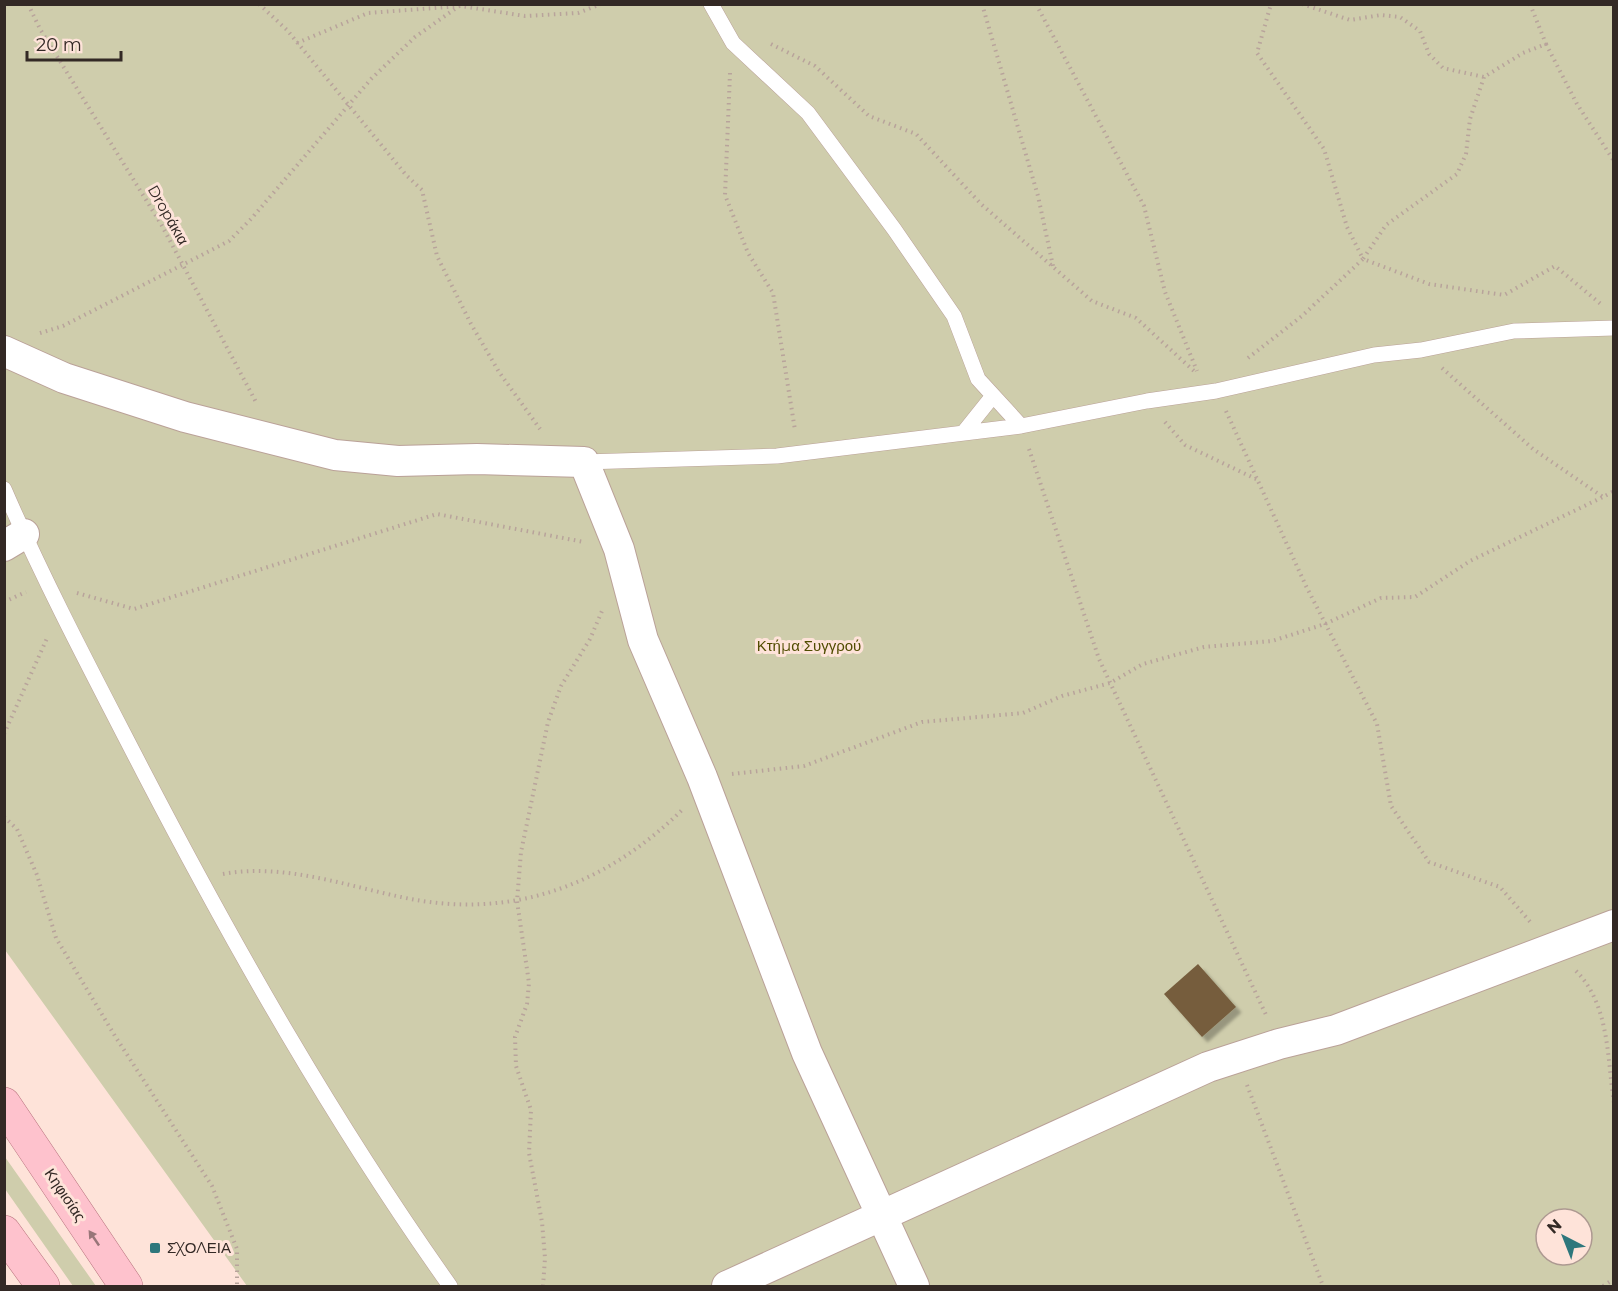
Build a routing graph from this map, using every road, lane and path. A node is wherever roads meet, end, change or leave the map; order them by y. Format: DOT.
graph roads {
  1 [pos="28,4"];
  2 [pos="259,4"];
  3 [pos="601,4"];
  4 [pos="711,4"];
  5 [pos="982,4"];
  6 [pos="1036,4"];
  7 [pos="1271,4"];
  8 [pos="1302,4"];
  9 [pos="1530,4"];
  10 [pos="462,5"];
  11 [pos="767,41"];
  12 [pos="297,43"];
  13 [pos="733,43"];
  14 [pos="1546,44"];
  15 [pos="1484,77"];
  16 [pos="348,104"];
  17 [pos="1614,161"];
  18 [pos="1363,259"];
  19 [pos="182,263"];
  20 [pos="1054,267"];
  21 [pos="1605,308"];
  22 [pos="1614,328"];
  23 [pos="34,335"];
  24 [pos="1421,350"];
  25 [pos="4,351"];
  26 [pos="1216,391"];
  27 [pos="992,397"];
  28 [pos="1147,401"];
  29 [pos="1021,426"];
  30 [pos="964,432"];
  31 [pos="278,442"];
  32 [pos="798,453"];
  33 [pos="584,462"];
  34 [pos="1258,480"];
  35 [pos="4,489"];
  36 [pos="1614,491"];
  37 [pos="1603,497"];
  38 [pos="14,540"];
  39 [pos="619,549"];
  40 [pos="48,583"];
  41 [pos="606,601"];
  42 [pos="1325,624"];
  43 [pos="1110,683"];
  44 [pos="4,734"];
  45 [pos="702,777"];
  46 [pos="4,817"];
  47 [pos="199,879"];
  48 [pos="517,901"];
  49 [pos="1614,926"];
  50 [pos="1552,947"];
  51 [pos="1279,1044"];
  52 [pos="1236,1057"];
  53 [pos="1614,1103"];
  54 [pos="4,1104"];
  55 [pos="883,1214"];
  56 [pos="10,1253"];
  57 [pos="1614,1279"];
  58 [pos="43,1287"];
  59 [pos="126,1287"];
  60 [pos="237,1287"];
  61 [pos="450,1287"];
  62 [pos="543,1287"];
  63 [pos="727,1287"];
  64 [pos="914,1287"];
  65 [pos="1323,1287"];
  66 [pos="1603,1287"];
  1 -- 19 [label="path, Dropάκια"];
  2 -- 12 [label="path"];
  3 -- 10 [label="path"];
  4 -- 13 [label="lane"];
  5 -- 20 [label="path"];
  6 -- 20 [label="path"];
  7 -- 18 [label="path"];
  8 -- 15 [label="path"];
  9 -- 14 [label="path"];
  10 -- 12 [label="path"];
  10 -- 16 [label="path"];
  11 -- 20 [label="path"];
  12 -- 16 [label="path"];
  13 -- 27 [label="lane"];
  13 -- 32 [label="path"];
  14 -- 15 [label="path"];
  14 -- 17 [label="path"];
  15 -- 18 [label="path"];
  16 -- 19 [label="path"];
  16 -- 33 [label="path"];
  18 -- 21 [label="path"];
  18 -- 26 [label="path"];
  19 -- 23 [label="path"];
  19 -- 31 [label="path, Dropάκια"];
  22 -- 24 [label="lane"];
  24 -- 26 [label="lane"];
  24 -- 37 [label="path"];
  25 -- 31 [label="street"];
  26 -- 28 [label="lane"];
  26 -- 34 [label="path"];
  27 -- 29 [label="lane"];
  27 -- 30 [label="lane"];
  28 -- 29 [label="lane"];
  28 -- 34 [label="path"];
  29 -- 30 [label="lane"];
  29 -- 43 [label="path"];
  30 -- 32 [label="lane"];
  31 -- 33 [label="street"];
  32 -- 33 [label="lane"];
  33 -- 39 [label="street"];
  34 -- 42 [label="path"];
  35 -- 38 [label="lane"];
  36 -- 37 [label="path"];
  37 -- 42 [label="path"];
  38 -- 40 [label="lane"];
  39 -- 40 [label="path"];
  39 -- 45 [label="street"];
  40 -- 44 [label="path"];
  40 -- 47 [label="lane"];
  41 -- 48 [label="path"];
  42 -- 43 [label="path"];
  42 -- 50 [label="path"];
  43 -- 45 [label="path"];
  43 -- 51 [label="path"];
  45 -- 48 [label="path"];
  45 -- 55 [label="street"];
  46 -- 60 [label="path"];
  47 -- 48 [label="path"];
  47 -- 61 [label="lane"];
  48 -- 62 [label="path"];
  49 -- 50 [label="street"];
  50 -- 51 [label="street"];
  50 -- 53 [label="path"];
  51 -- 52 [label="street"];
  52 -- 55 [label="street"];
  52 -- 65 [label="path"];
  59 -- 54 [label="main road, Κηφισίας, one-way"];
  55 -- 63 [label="street"];
  55 -- 64 [label="street"];
  56 -- 58 [label="main road"];
  57 -- 66 [label="path"];
}
